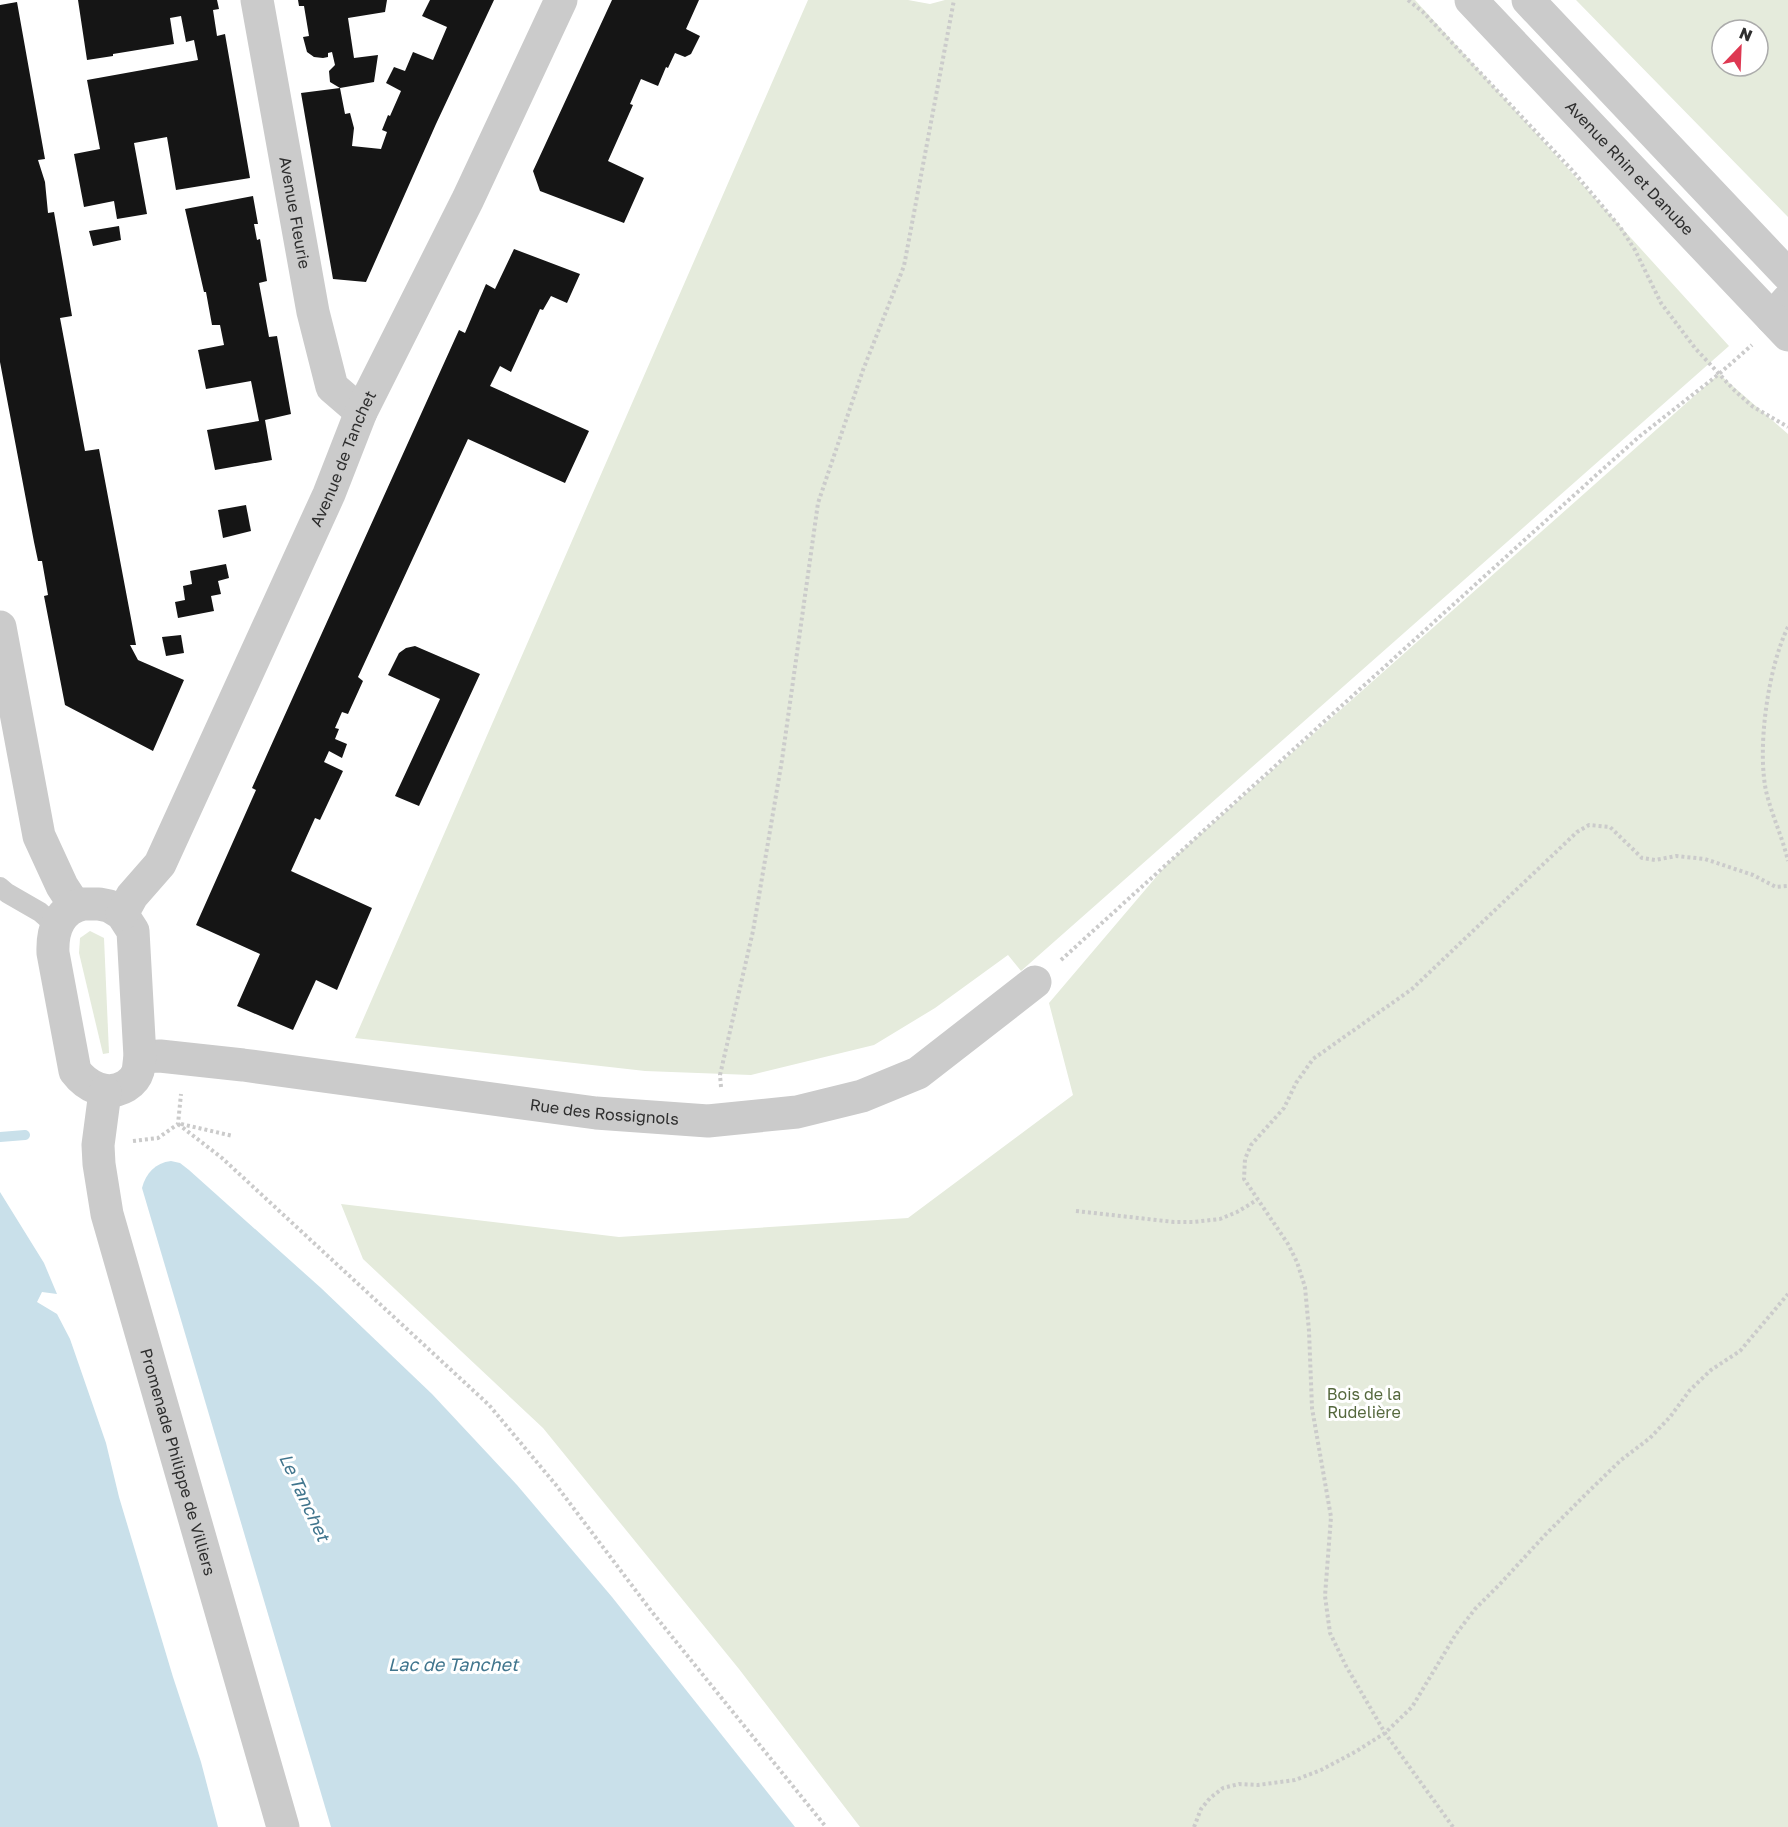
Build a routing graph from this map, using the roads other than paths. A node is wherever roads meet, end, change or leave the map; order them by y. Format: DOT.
graph roads {
  1 [pos="257,0"];
  2 [pos="561,0"];
  3 [pos="1471,0"];
  4 [pos="1528,0"];
  5 [pos="1788,275"];
  6 [pos="1783,318"];
  7 [pos="361,412"];
  8 [pos="0,627"];
  9 [pos="0,887"];
  10 [pos="122,914"];
  11 [pos="65,916"];
  12 [pos="1035,982"];
  13 [pos="140,1057"];
  14 [pos="105,1092"];
  15 [pos="283,1827"];
  1 -- 7 [label="street, Avenue Fleurie"];
  2 -- 7 [label="street, Avenue de Tanchet"];
  3 -- 6 [label="street, Avenue Rhin et Danube"];
  4 -- 5 [label="street"];
  7 -- 10 [label="street, Avenue de Tanchet"];
  8 -- 11 [label="street"];
  9 -- 11 [label="lane"];
  10 -- 11 [label="street"];
  10 -- 13 [label="street"];
  11 -- 14 [label="street"];
  12 -- 13 [label="street, Rue des Rossignols"];
  13 -- 14 [label="street"];
  14 -- 15 [label="street, Promenade Philippe de Villiers"];
}
